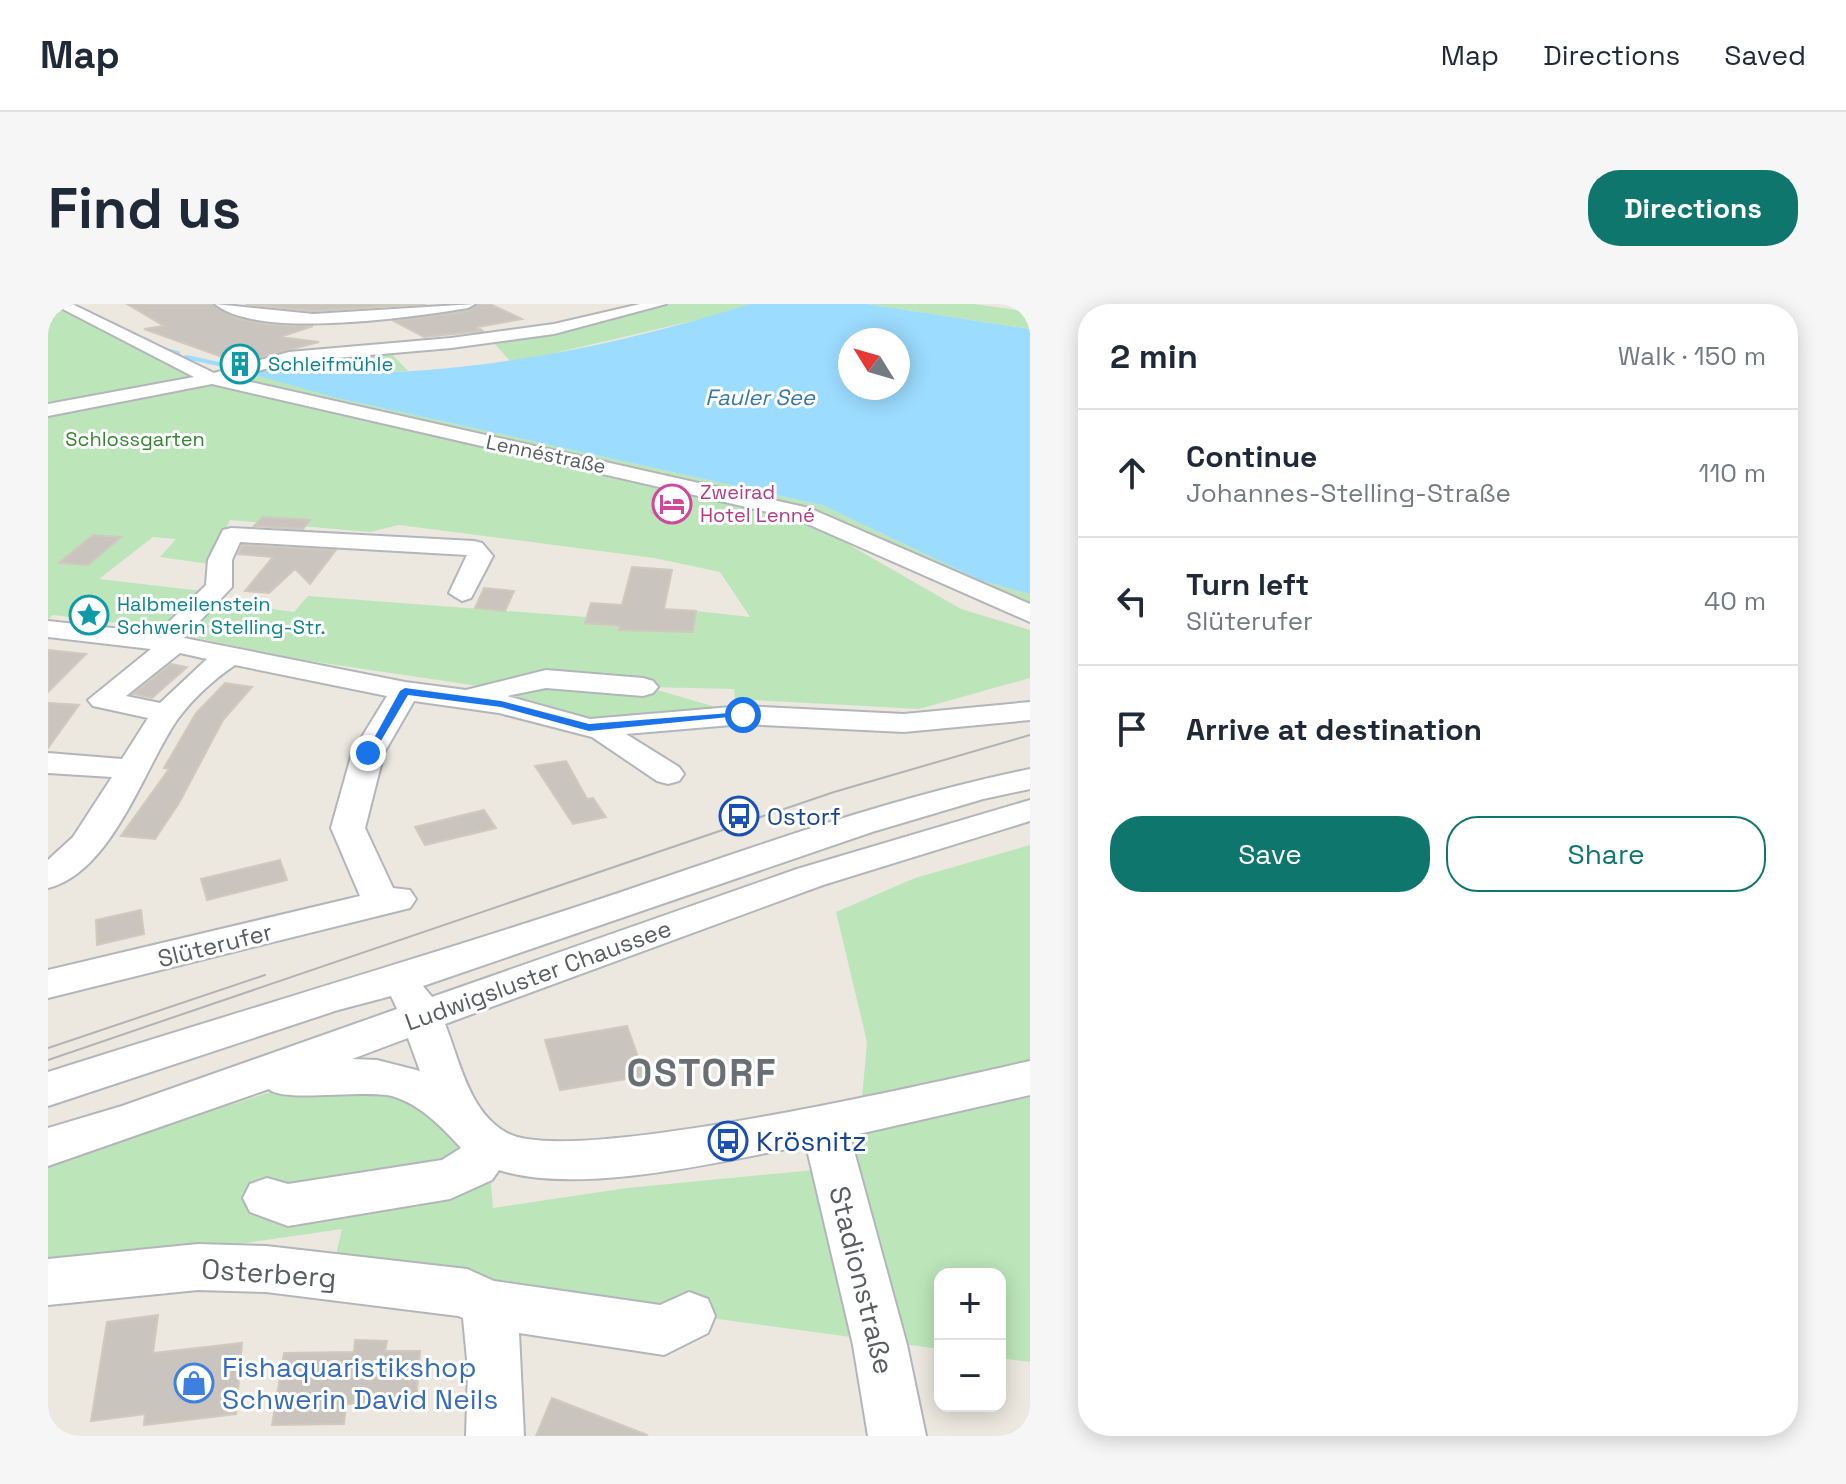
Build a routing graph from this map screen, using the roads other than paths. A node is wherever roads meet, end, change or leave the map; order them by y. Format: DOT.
graph roads {
  1 [pos="60,304"];
  2 [pos="222,304"];
  3 [pos="468,304"];
  4 [pos="659,304"];
  5 [pos="212,379"];
  6 [pos="48,410"];
  7 [pos="462,593"];
  8 [pos="1030,614"];
  9 [pos="48,629"];
  10 [pos="170,643"];
  11 [pos="231,655"];
  12 [pos="643,687"];
  13 [pos="405,691"];
  14 [pos="463,698"];
  15 [pos="1030,711"];
  16 [pos="166,713"];
  17 [pos="601,728"];
  18 [pos="48,763"];
  19 [pos="132,769"];
  20 [pos="668,774"];
  21 [pos="1030,779"];
  22 [pos="1030,810"];
  23 [pos="48,877"];
  24 [pos="401,979"];
  25 [pos="48,984"];
  26 [pos="422,1017"];
  27 [pos="1030,1078"];
  28 [pos="48,1089"];
  29 [pos="214,1091"];
  30 [pos="457,1114"];
  31 [pos="824,1125"];
  32 [pos="48,1147"];
  33 [pos="488,1149"];
  34 [pos="267,1198"];
  35 [pos="48,1282"];
  36 [pos="486,1304"];
  37 [pos="689,1316"];
  38 [pos="495,1436"];
  39 [pos="897,1436"];
  1 -- 5 [label="street, Lennéstraße"];
  2 -- 3 [label="street"];
  4 -- 5 [label="street"];
  5 -- 6 [label="street"];
  5 -- 8 [label="street, Lennéstraße"];
  7 -- 10 [label="street"];
  9 -- 10 [label="street"];
  10 -- 11 [label="street"];
  10 -- 16 [label="street"];
  11 -- 13 [label="street"];
  11 -- 16 [label="street"];
  12 -- 14 [label="street"];
  13 -- 14 [label="street"];
  13 -- 25 [label="street, Slüterufer"];
  14 -- 17 [label="street"];
  15 -- 17 [label="street"];
  16 -- 19 [label="street"];
  17 -- 20 [label="street"];
  18 -- 19 [label="street"];
  19 -- 23 [label="street"];
  21 -- 24 [label="street, Ludwigsluster Chaussee"];
  22 -- 26 [label="street, Ludwigsluster Chaussee"];
  24 -- 26 [label="street"];
  24 -- 28 [label="street, Ludwigsluster Chaussee"];
  26 -- 29 [label="street, Ludwigsluster Chaussee"];
  26 -- 30 [label="street"];
  27 -- 31 [label="street"];
  29 -- 30 [label="street"];
  29 -- 32 [label="street, Ludwigsluster Chaussee"];
  30 -- 33 [label="street"];
  31 -- 33 [label="street"];
  31 -- 39 [label="street, Stadionstraße"];
  33 -- 34 [label="street"];
  35 -- 36 [label="street, Osterberg"];
  36 -- 37 [label="street, Osterberg"];
  36 -- 38 [label="street"];
}
